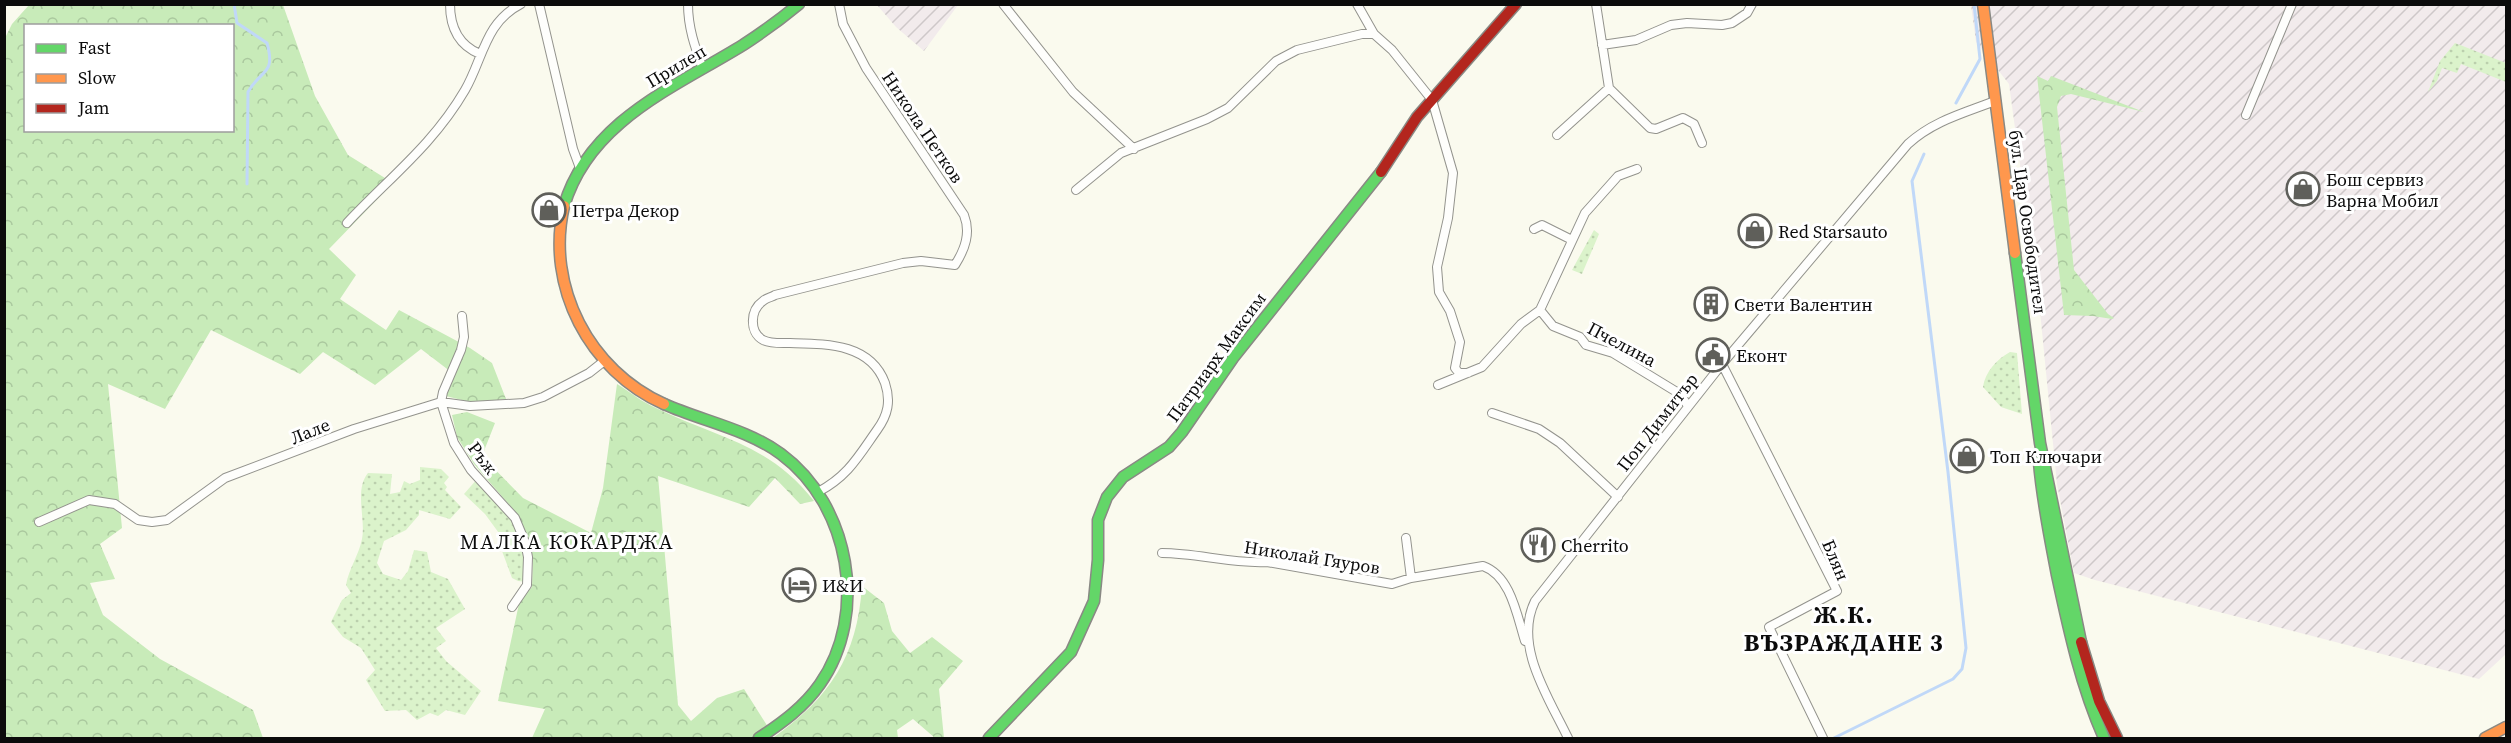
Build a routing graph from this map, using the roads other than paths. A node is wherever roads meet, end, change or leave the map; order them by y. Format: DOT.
graph roads {
  1 [pos="450,4"];
  2 [pos="521,4"];
  3 [pos="539,4"];
  4 [pos="688,4"];
  5 [pos="800,4"];
  6 [pos="839,4"];
  7 [pos="1002,4"];
  8 [pos="1357,4"];
  9 [pos="1516,4"];
  10 [pos="1596,4"];
  11 [pos="1752,4"];
  12 [pos="1983,4"];
  13 [pos="2292,4"];
  14 [pos="1374,34"];
  15 [pos="1602,45"];
  16 [pos="480,54"];
  17 [pos="703,69"];
  18 [pos="1609,88"];
  19 [pos="1432,100"];
  20 [pos="1995,100"];
  21 [pos="2247,115"];
  22 [pos="1557,135"];
  23 [pos="1702,143"];
  24 [pos="1134,149"];
  25 [pos="580,168"];
  26 [pos="1637,168"];
  27 [pos="1076,190"];
  28 [pos="347,223"];
  29 [pos="1534,229"];
  30 [pos="1572,240"];
  31 [pos="1540,310"];
  32 [pos="462,316"];
  33 [pos="603,362"];
  34 [pos="1722,364"];
  35 [pos="1468,373"];
  36 [pos="1438,386"];
  37 [pos="441,402"];
  38 [pos="1688,406"];
  39 [pos="1492,412"];
  40 [pos="2040,443"];
  41 [pos="818,492"];
  42 [pos="1618,497"];
  43 [pos="39,522"];
  44 [pos="1406,538"];
  45 [pos="1162,553"];
  46 [pos="1411,579"];
  47 [pos="512,607"];
  48 [pos="1533,666"];
  49 [pos="2506,727"];
  50 [pos="759,738"];
  51 [pos="989,738"];
  52 [pos="1568,738"];
  53 [pos="1822,738"];
  54 [pos="2104,738"];
  55 [pos="2117,738"];
  56 [pos="2485,738"];
  1 -- 16 [label="street"];
  2 -- 16 [label="street"];
  3 -- 25 [label="street"];
  4 -- 17 [label="street"];
  5 -- 17 [label="street, Прилеп"];
  6 -- 41 [label="street, Никола Петков"];
  7 -- 24 [label="street"];
  8 -- 14 [label="street"];
  9 -- 19 [label="street, Патриарх Максим"];
  10 -- 15 [label="street"];
  11 -- 15 [label="street"];
  12 -- 20 [label="street, бул. Цар Освободител"];
  13 -- 21 [label="street"];
  14 -- 19 [label="street"];
  14 -- 24 [label="street"];
  15 -- 18 [label="street"];
  16 -- 28 [label="street"];
  17 -- 25 [label="street, Прилеп"];
  18 -- 22 [label="street"];
  18 -- 23 [label="street"];
  19 -- 35 [label="street"];
  19 -- 51 [label="street, Патриарх Максим"];
  20 -- 34 [label="street, Поп Димитър"];
  20 -- 40 [label="street, бул. Цар Освободител"];
  24 -- 27 [label="street"];
  25 -- 33 [label="street, Прилеп"];
  26 -- 30 [label="street"];
  29 -- 30 [label="street"];
  30 -- 31 [label="street"];
  31 -- 35 [label="street"];
  31 -- 38 [label="street, Пчелина"];
  32 -- 37 [label="street"];
  33 -- 37 [label="street, Лале"];
  33 -- 41 [label="street, Прилеп"];
  34 -- 38 [label="street, Поп Димитър"];
  34 -- 53 [label="street, Блян"];
  35 -- 36 [label="street"];
  37 -- 43 [label="street, Лале"];
  37 -- 47 [label="street, Ръж"];
  38 -- 42 [label="street, Поп Димитър"];
  39 -- 42 [label="street"];
  40 -- 54 [label="street, бул. Цар Освободител"];
  40 -- 55 [label="street, бул. Цар Освободител"];
  41 -- 50 [label="street, Прилеп"];
  42 -- 48 [label="street, Поп Димитър"];
  44 -- 46 [label="street"];
  45 -- 46 [label="street, Николай Гяуров"];
  46 -- 48 [label="street, Николай Гяуров"];
  48 -- 52 [label="street, Поп Димитър"];
  49 -- 56 [label="street"];
}
